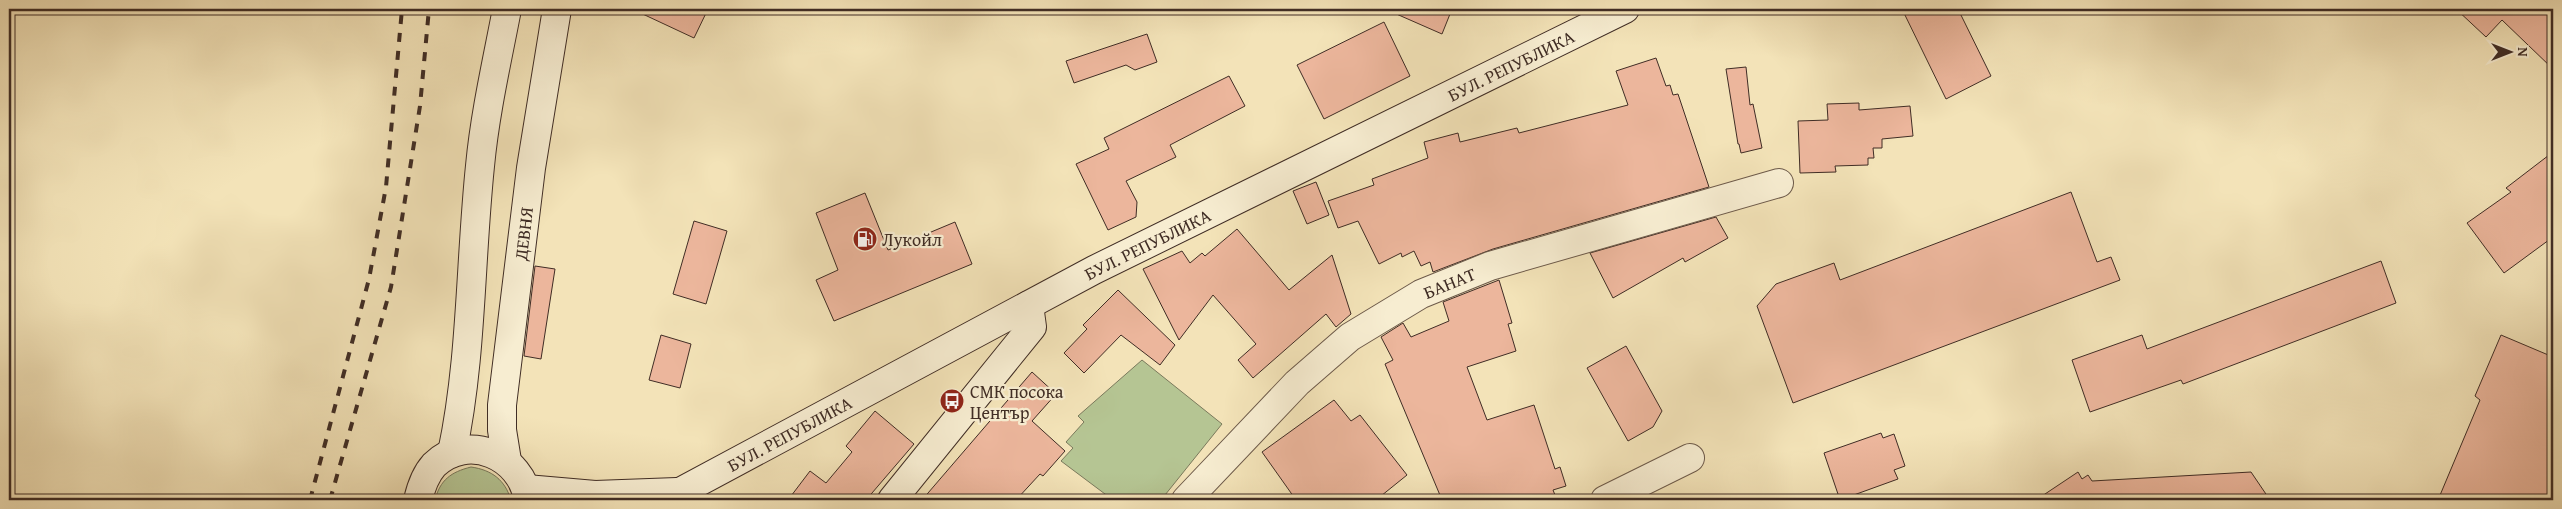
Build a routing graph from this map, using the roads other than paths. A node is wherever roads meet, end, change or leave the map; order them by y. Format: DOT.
graph roads {
  1 [pos="507,9"];
  2 [pos="557,9"];
  3 [pos="1625,9"];
  4 [pos="1779,183"];
  5 [pos="1029,305"];
  6 [pos="452,454"];
  7 [pos="1690,458"];
  8 [pos="507,461"];
  9 [pos="527,494"];
  10 [pos="671,496"];
  11 [pos="418,500"];
  12 [pos="892,500"];
  13 [pos="1186,500"];
  14 [pos="1605,500"];
  1 -- 6 [label="street"];
  2 -- 8 [label="street, ДЕВНЯ"];
  3 -- 5 [label="street, БУЛ. РЕПУБЛИКА"];
  4 -- 13 [label="street, БАНАТ"];
  5 -- 10 [label="street, БУЛ. РЕПУБЛИКА"];
  5 -- 12 [label="street"];
  6 -- 8 [label="street"];
  6 -- 11 [label="street"];
  7 -- 14 [label="street"];
  8 -- 9 [label="street"];
  9 -- 10 [label="street, БУЛ. РЕПУБЛИКА"];
}
